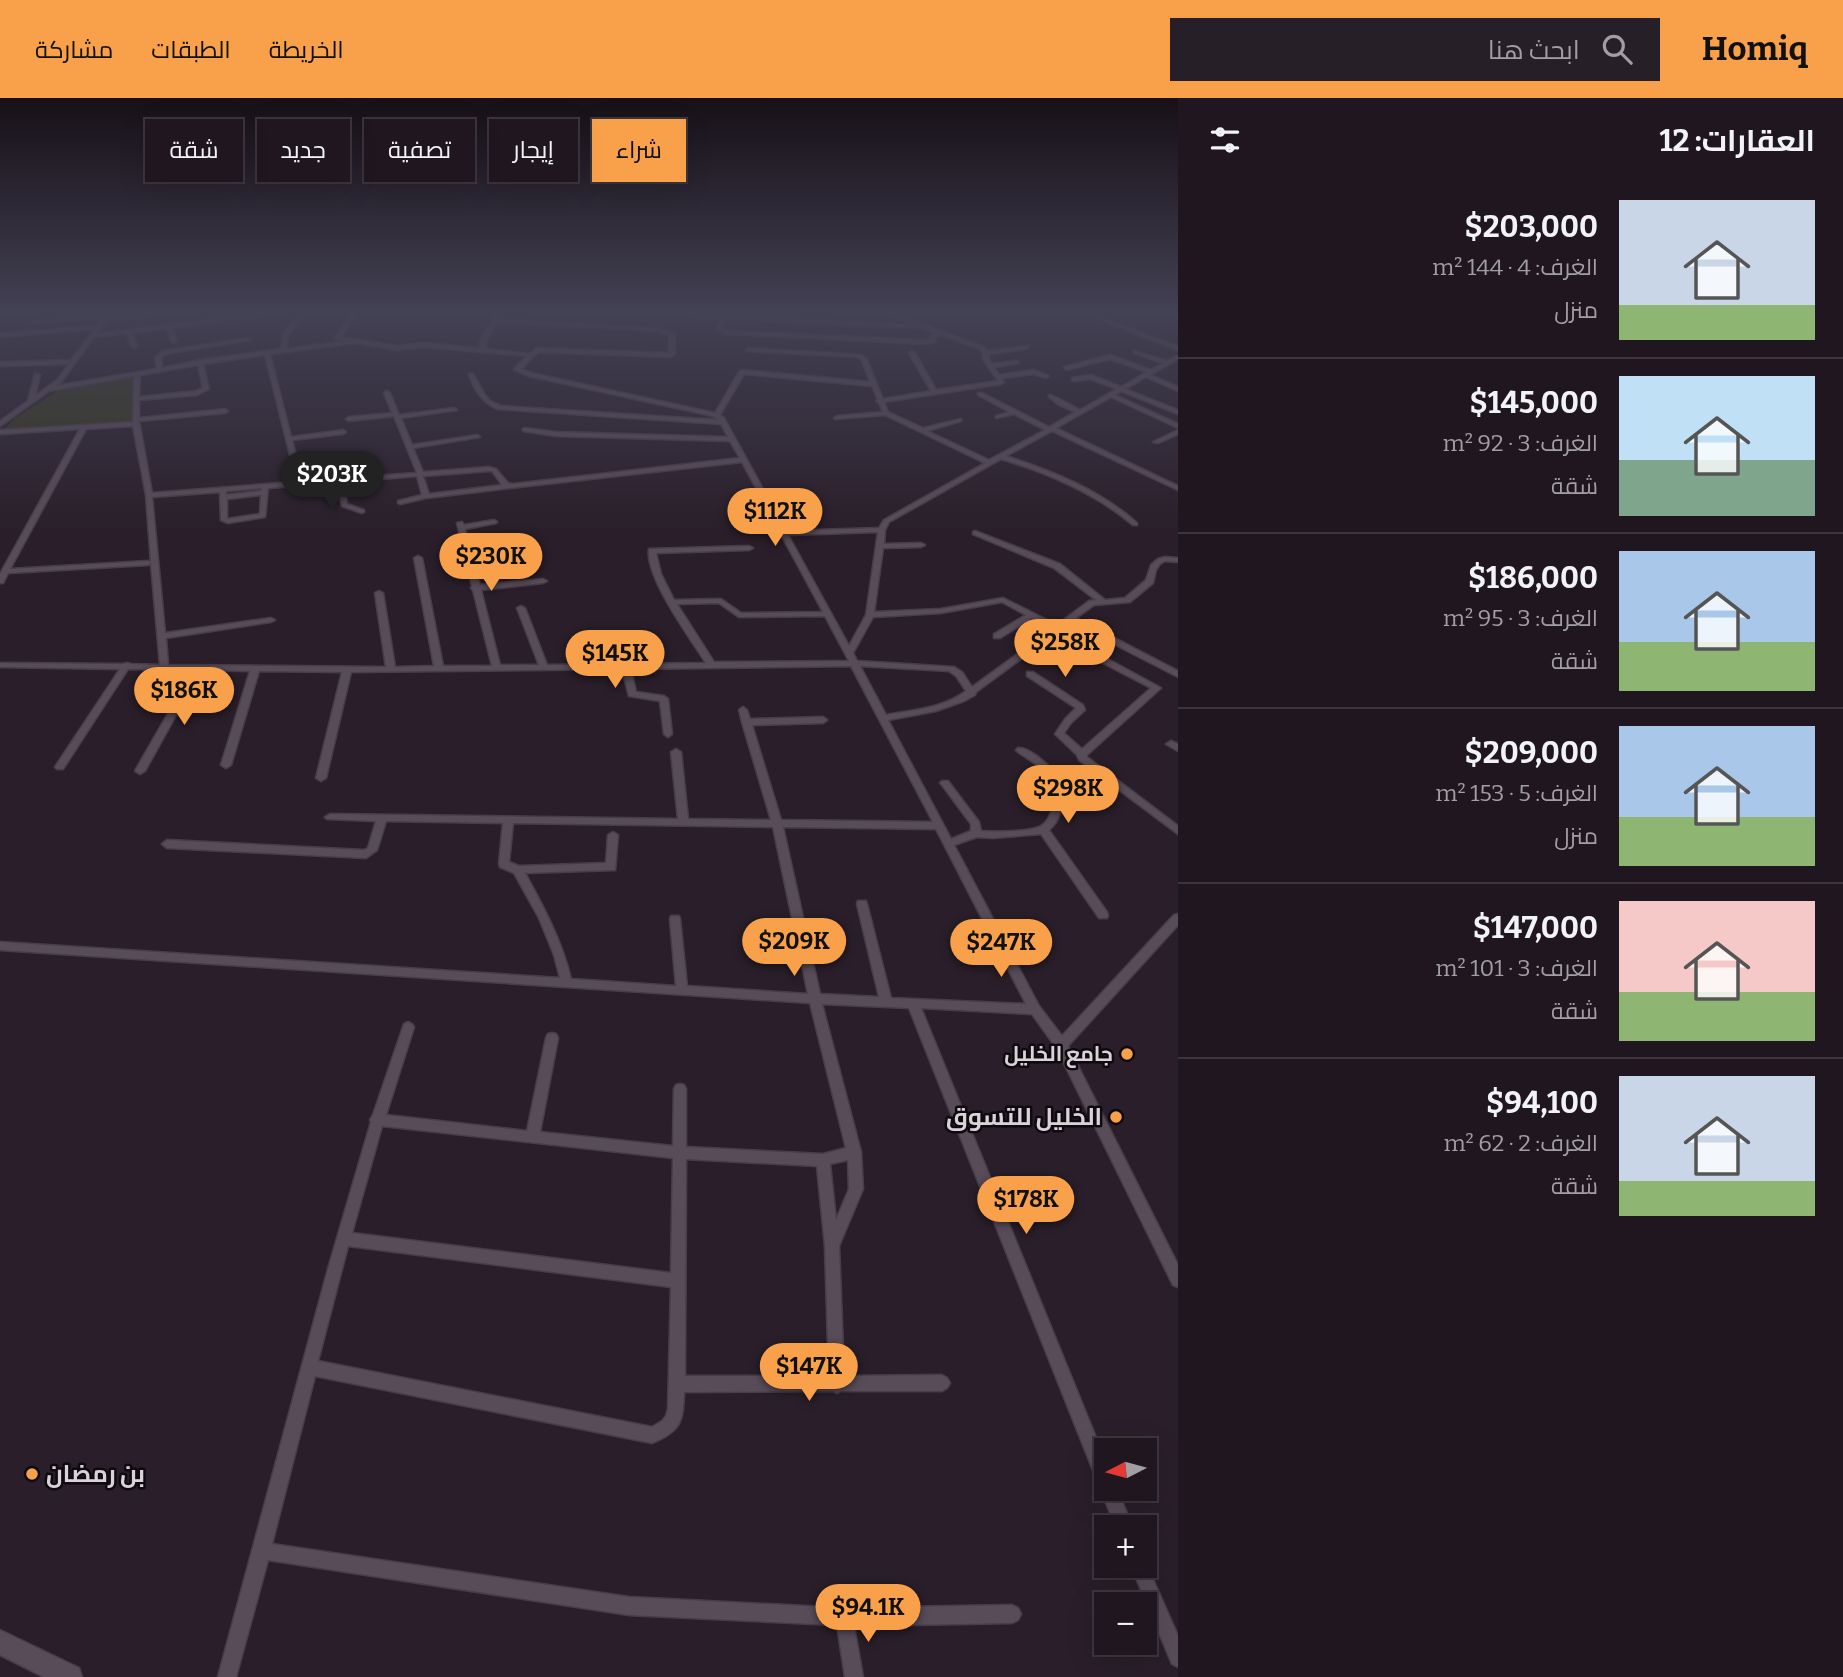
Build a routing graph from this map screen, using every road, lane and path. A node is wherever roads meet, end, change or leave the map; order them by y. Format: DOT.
graph roads {
  1 [pos="34,388"];
  2 [pos="57,388"];
  3 [pos="137,388"];
  4 [pos="206,388"];
  5 [pos="276,388"];
  6 [pos="479,388"];
  7 [pos="591,388"];
  8 [pos="735,388"];
  9 [pos="874,388"];
  10 [pos="932,388"];
  11 [pos="972,388"];
  12 [pos="1123,388"];
  13 [pos="49,389"];
  14 [pos="387,393"];
  15 [pos="935,393"];
  16 [pos="980,394"];
  17 [pos="1111,395"];
  18 [pos="1051,396"];
  19 [pos="137,399"];
  20 [pos="879,401"];
  21 [pos="31,402"];
  22 [pos="454,410"];
  23 [pos="225,411"];
  24 [pos="1014,412"];
  25 [pos="1080,412"];
  26 [pos="1178,412"];
  27 [pos="886,413"];
  28 [pos="396,415"];
  29 [pos="998,417"];
  30 [pos="837,418"];
  31 [pos="349,419"];
  32 [pos="720,419"];
  33 [pos="959,420"];
  34 [pos="136,422"];
  35 [pos="0,424"];
  36 [pos="1177,425"];
  37 [pos="84,427"];
  38 [pos="1051,429"];
  39 [pos="525,430"];
  40 [pos="923,430"];
  41 [pos="0,432"];
  42 [pos="343,432"];
  43 [pos="1178,432"];
  44 [pos="477,437"];
  45 [pos="289,439"];
  46 [pos="732,439"];
  47 [pos="1156,442"];
  48 [pos="410,447"];
  49 [pos="1001,457"];
  50 [pos="743,460"];
  51 [pos="990,463"];
  52 [pos="420,474"];
  53 [pos="340,479"];
  54 [pos="296,482"];
  55 [pos="508,486"];
  56 [pos="1178,488"];
  57 [pos="265,489"];
  58 [pos="223,493"];
  59 [pos="149,495"];
  60 [pos="426,496"];
  61 [pos="400,502"];
  62 [pos="362,511"];
  63 [pos="494,522"];
  64 [pos="1135,523"];
  65 [pos="882,530"];
  66 [pos="782,533"];
  67 [pos="975,533"];
  68 [pos="921,545"];
  69 [pos="880,546"];
  70 [pos="749,548"];
  71 [pos="523,549"];
  72 [pos="468,556"];
  73 [pos="418,558"];
  74 [pos="1178,560"];
  75 [pos="148,563"];
  76 [pos="6,571"];
  77 [pos="0,581"];
  78 [pos="543,581"];
  79 [pos="475,588"];
  80 [pos="379,593"];
  81 [pos="1102,601"];
  82 [pos="673,602"];
  83 [pos="521,608"];
  84 [pos="827,614"];
  85 [pos="870,615"];
  86 [pos="1031,615"];
  87 [pos="1070,618"];
  88 [pos="271,620"];
  89 [pos="1056,628"];
  90 [pos="162,636"];
  91 [pos="996,636"];
  92 [pos="1079,648"];
  93 [pos="852,658"];
  94 [pos="709,663"];
  95 [pos="0,665"];
  96 [pos="127,665"];
  97 [pos="164,666"];
  98 [pos="626,666"];
  99 [pos="200,667"];
  100 [pos="544,668"];
  101 [pos="255,669"];
  102 [pos="439,669"];
  103 [pos="497,669"];
  104 [pos="347,670"];
  105 [pos="391,670"];
  106 [pos="1030,674"];
  107 [pos="1178,674"];
  108 [pos="972,693"];
  109 [pos="883,718"];
  110 [pos="823,720"];
  111 [pos="668,734"];
  112 [pos="1021,750"];
  113 [pos="676,752"];
  114 [pos="1082,754"];
  115 [pos="226,765"];
  116 [pos="60,766"];
  117 [pos="141,771"];
  118 [pos="321,778"];
  119 [pos="945,783"];
  120 [pos="330,817"];
  121 [pos="382,819"];
  122 [pos="508,820"];
  123 [pos="682,822"];
  124 [pos="777,824"];
  125 [pos="940,827"];
  126 [pos="1178,831"];
  127 [pos="1045,832"];
  128 [pos="976,833"];
  129 [pos="613,835"];
  130 [pos="950,843"];
  131 [pos="167,844"];
  132 [pos="518,870"];
  133 [pos="862,904"];
  134 [pos="1103,915"];
  135 [pos="1178,918"];
  136 [pos="675,919"];
  137 [pos="0,946"];
  138 [pos="566,981"];
  139 [pos="682,990"];
  140 [pos="815,999"];
  141 [pos="886,1000"];
  142 [pos="913,1003"];
  143 [pos="1035,1009"];
  144 [pos="408,1027"];
  145 [pos="552,1038"];
  146 [pos="1061,1045"];
  147 [pos="680,1088"];
  148 [pos="376,1120"];
  149 [pos="532,1138"];
  150 [pos="854,1152"];
  151 [pos="678,1153"];
  152 [pos="823,1160"];
  153 [pos="345,1239"];
  154 [pos="832,1246"];
  155 [pos="1178,1280"];
  156 [pos="677,1281"];
  157 [pos="309,1367"];
  158 [pos="942,1383"];
  159 [pos="677,1384"];
  160 [pos="837,1385"];
  161 [pos="1094,1452"];
  162 [pos="264,1551"];
  163 [pos="1145,1578"];
  164 [pos="1012,1614"];
  165 [pos="844,1617"];
  166 [pos="0,1642"];
  167 [pos="1178,1658"];
  168 [pos="71,1677"];
  169 [pos="227,1677"];
  170 [pos="854,1677"];
  1 -- 21 [label="street"];
  2 -- 13 [label="street"];
  3 -- 19 [label="street"];
  4 -- 19 [label="street"];
  5 -- 45 [label="street"];
  6 -- 32 [label="street"];
  7 -- 32 [label="street"];
  8 -- 32 [label="street"];
  9 -- 20 [label="street"];
  10 -- 15 [label="street"];
  11 -- 15 [label="street"];
  12 -- 17 [label="street"];
  12 -- 26 [label="street"];
  13 -- 21 [label="street"];
  14 -- 28 [label="street"];
  15 -- 20 [label="street"];
  16 -- 24 [label="street"];
  17 -- 25 [label="street"];
  17 -- 36 [label="street"];
  18 -- 25 [label="street"];
  19 -- 34 [label="street"];
  20 -- 27 [label="street"];
  21 -- 35 [label="street"];
  22 -- 28 [label="street"];
  23 -- 34 [label="street"];
  24 -- 29 [label="street"];
  24 -- 38 [label="street"];
  25 -- 38 [label="street"];
  27 -- 30 [label="street"];
  27 -- 40 [label="street"];
  28 -- 31 [label="street"];
  28 -- 48 [label="street"];
  32 -- 46 [label="street"];
  33 -- 40 [label="street"];
  34 -- 37 [label="street"];
  34 -- 59 [label="street"];
  37 -- 41 [label="street"];
  37 -- 76 [label="street"];
  38 -- 49 [label="street"];
  38 -- 56 [label="street"];
  39 -- 46 [label="street"];
  40 -- 51 [label="street"];
  42 -- 45 [label="street"];
  43 -- 47 [label="street"];
  44 -- 48 [label="street"];
  45 -- 54 [label="street"];
  46 -- 50 [label="street"];
  48 -- 52 [label="street"];
  49 -- 51 [label="street"];
  49 -- 64 [label="street"];
  50 -- 55 [label="street"];
  50 -- 66 [label="street"];
  51 -- 65 [label="street"];
  52 -- 53 [label="street"];
  52 -- 55 [label="street"];
  52 -- 60 [label="street"];
  53 -- 54 [label="street"];
  53 -- 62 [label="street"];
  54 -- 57 [label="street"];
  55 -- 60 [label="street"];
  57 -- 58 [label="street"];
  57 -- 58 [label="street"];
  58 -- 59 [label="street"];
  59 -- 90 [label="street"];
  60 -- 61 [label="street"];
  63 -- 72 [label="street"];
  65 -- 66 [label="street"];
  65 -- 69 [label="street"];
  66 -- 84 [label="street"];
  67 -- 81 [label="street"];
  68 -- 69 [label="street"];
  69 -- 85 [label="street"];
  70 -- 82 [label="street"];
  71 -- 72 [label="street"];
  72 -- 79 [label="street"];
  73 -- 102 [label="street"];
  74 -- 81 [label="street"];
  75 -- 76 [label="street"];
  76 -- 77 [label="street"];
  78 -- 79 [label="street"];
  79 -- 103 [label="street"];
  80 -- 105 [label="street"];
  81 -- 87 [label="street"];
  82 -- 84 [label="street"];
  82 -- 94 [label="street"];
  83 -- 100 [label="street"];
  84 -- 93 [label="street"];
  85 -- 86 [label="street"];
  85 -- 93 [label="street"];
  86 -- 89 [label="street"];
  86 -- 91 [label="street"];
  87 -- 89 [label="street"];
  87 -- 107 [label="street"];
  88 -- 90 [label="street"];
  89 -- 108 [label="street"];
  90 -- 97 [label="street"];
  92 -- 114 [label="street"];
  93 -- 94 [label="street"];
  93 -- 108 [label="street"];
  93 -- 109 [label="street"];
  94 -- 98 [label="street"];
  95 -- 96 [label="street"];
  96 -- 97 [label="street"];
  96 -- 116 [label="street"];
  97 -- 99 [label="street"];
  98 -- 100 [label="street"];
  98 -- 111 [label="street"];
  99 -- 101 [label="street"];
  99 -- 117 [label="street"];
  100 -- 103 [label="street"];
  101 -- 104 [label="street"];
  101 -- 115 [label="street"];
  102 -- 103 [label="street"];
  102 -- 105 [label="street"];
  104 -- 105 [label="street"];
  104 -- 118 [label="street"];
  106 -- 114 [label="street"];
  108 -- 109 [label="street"];
  109 -- 125 [label="street"];
  110 -- 124 [label="street"];
  112 -- 127 [label="street"];
  113 -- 123 [label="street"];
  114 -- 126 [label="street"];
  119 -- 128 [label="street"];
  120 -- 121 [label="street"];
  121 -- 122 [label="street"];
  121 -- 131 [label="street"];
  122 -- 123 [label="street"];
  122 -- 132 [label="street"];
  123 -- 124 [label="street"];
  124 -- 125 [label="street"];
  124 -- 140 [label="street"];
  125 -- 130 [label="street"];
  127 -- 128 [label="street"];
  127 -- 134 [label="street"];
  128 -- 130 [label="street"];
  129 -- 132 [label="street"];
  130 -- 143 [label="street"];
  132 -- 138 [label="street"];
  133 -- 141 [label="street"];
  135 -- 146 [label="street"];
  136 -- 139 [label="street"];
  137 -- 138 [label="street"];
  138 -- 139 [label="street"];
  139 -- 140 [label="street"];
  140 -- 141 [label="street"];
  140 -- 150 [label="street"];
  141 -- 142 [label="street"];
  142 -- 143 [label="street"];
  142 -- 161 [label="street"];
  143 -- 146 [label="street"];
  144 -- 148 [label="street"];
  145 -- 149 [label="street"];
  146 -- 155 [label="street"];
  147 -- 151 [label="street"];
  148 -- 149 [label="street"];
  148 -- 153 [label="street"];
  149 -- 151 [label="street"];
  150 -- 152 [label="street"];
  150 -- 154 [label="street"];
  151 -- 152 [label="street"];
  151 -- 156 [label="street"];
  152 -- 154 [label="street"];
  153 -- 156 [label="street"];
  153 -- 157 [label="street"];
  154 -- 160 [label="street"];
  156 -- 159 [label="street"];
  157 -- 159 [label="street"];
  157 -- 162 [label="street"];
  158 -- 160 [label="street"];
  159 -- 160 [label="street"];
  162 -- 165 [label="street"];
  162 -- 169 [label="street"];
  163 -- 167 [label="street"];
  164 -- 165 [label="street"];
  165 -- 170 [label="street"];
  166 -- 168 [label="street"];
}
